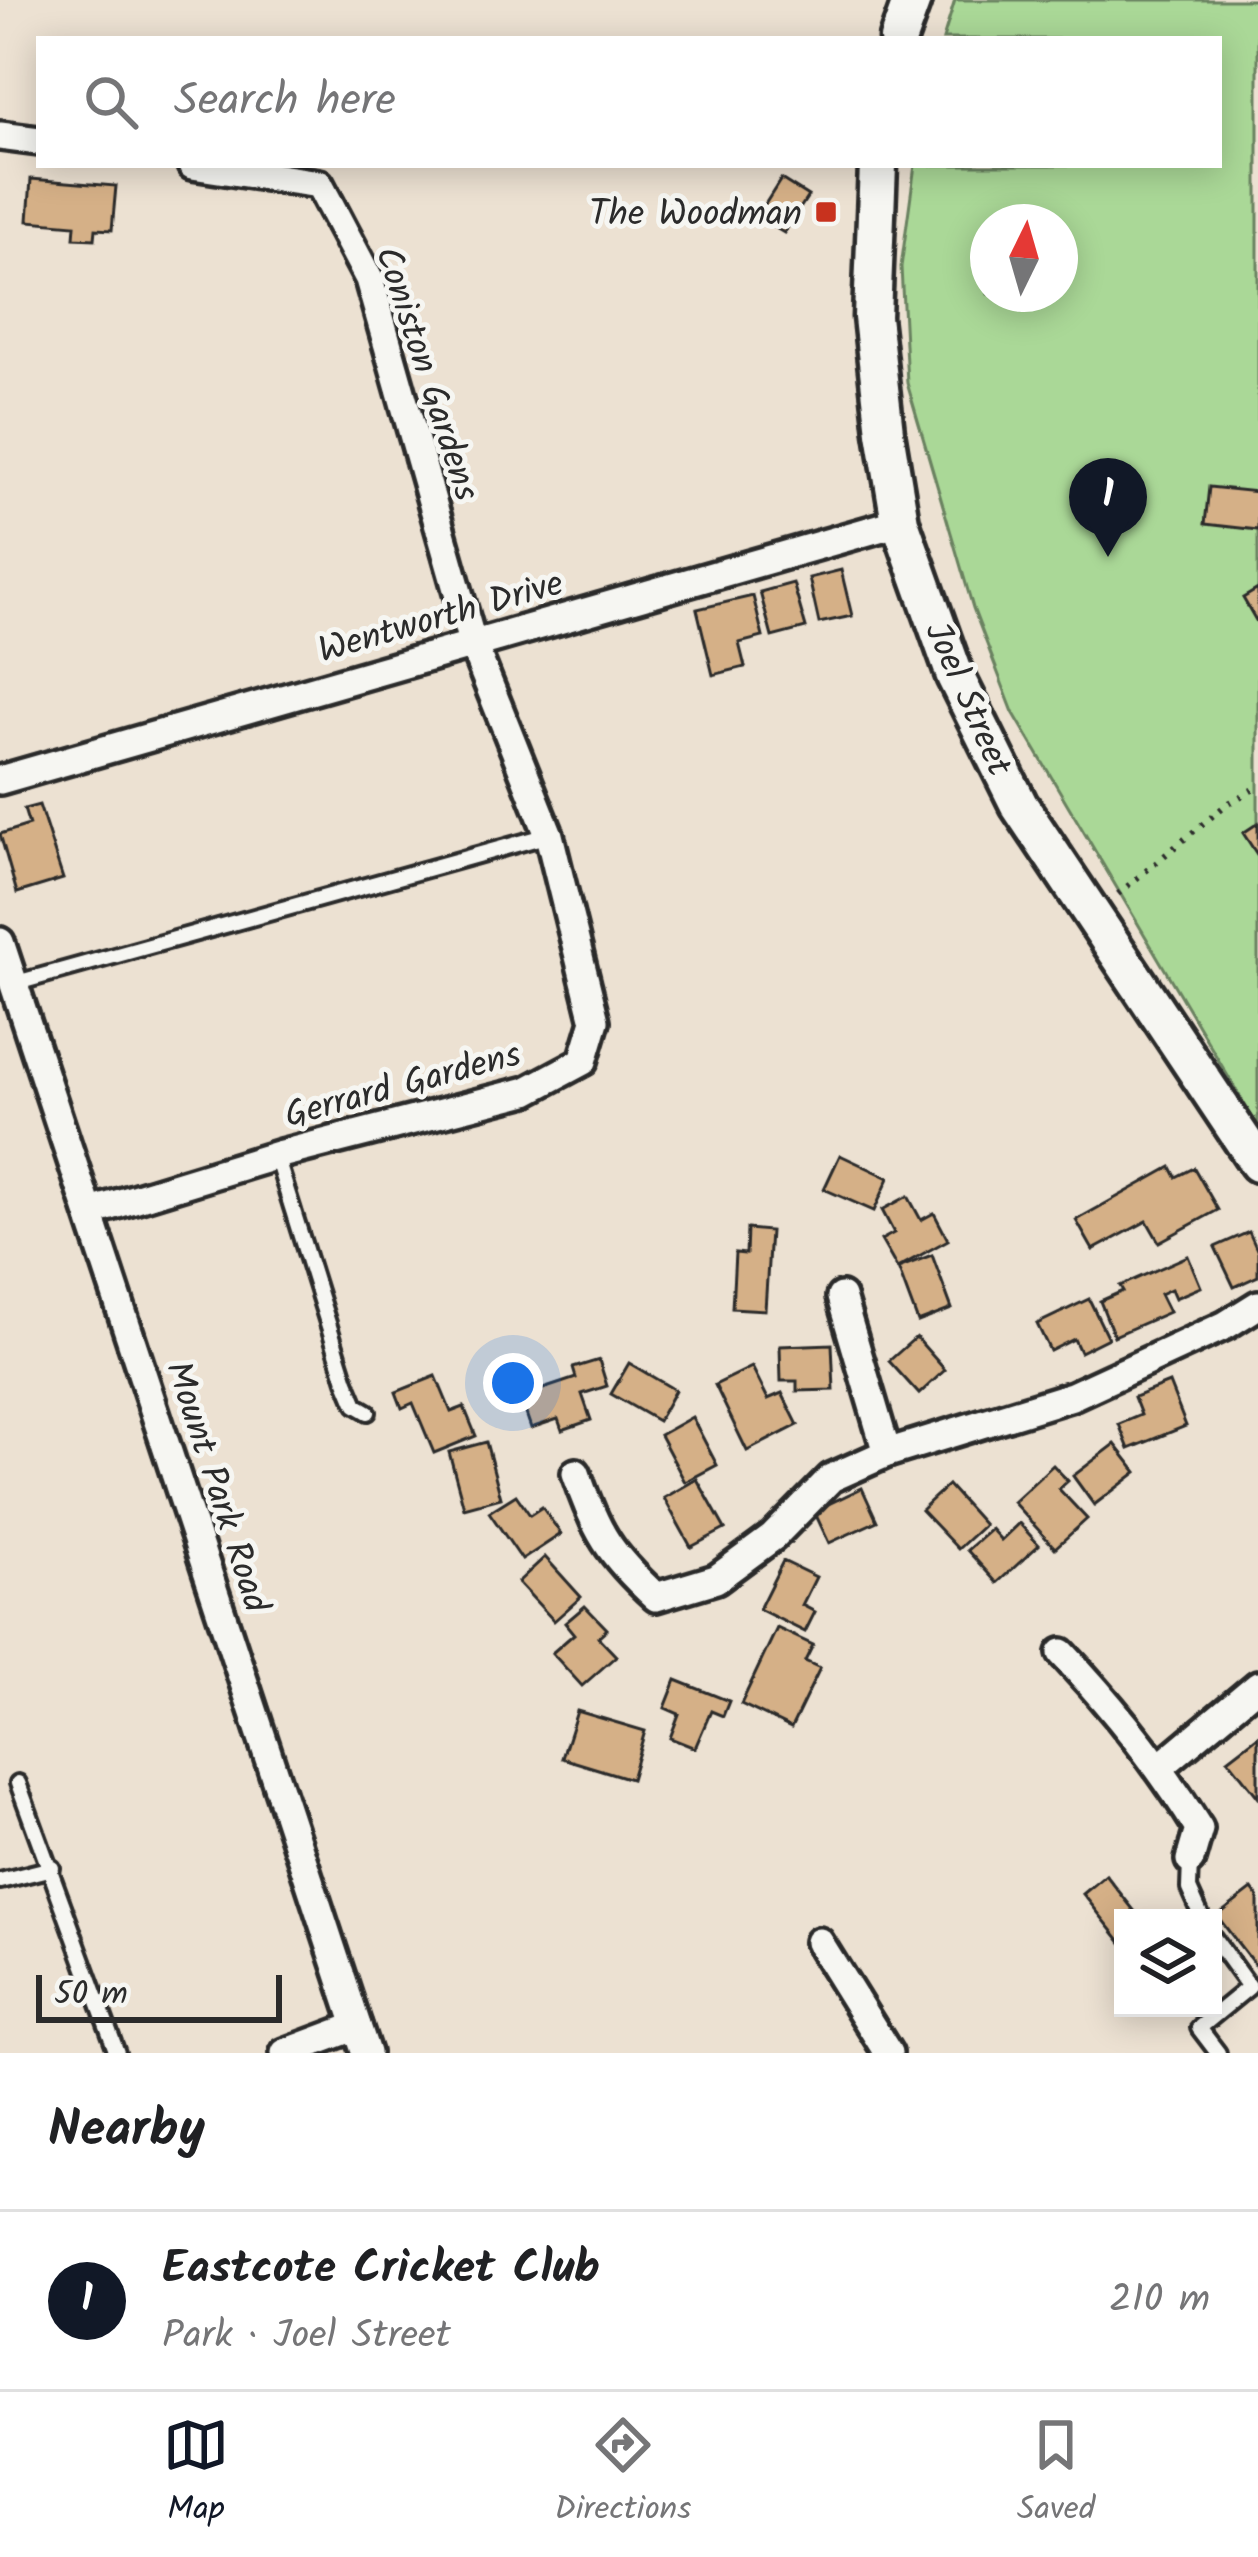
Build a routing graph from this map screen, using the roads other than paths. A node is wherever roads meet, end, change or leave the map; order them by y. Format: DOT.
graph roads {
  1 [pos="912,0"];
  2 [pos="899,36"];
  3 [pos="0,136"];
  4 [pos="36,142"];
  5 [pos="212,168"];
  6 [pos="878,168"];
  7 [pos="900,522"];
  8 [pos="472,642"];
  9 [pos="0,780"];
  10 [pos="549,835"];
  11 [pos="0,942"];
  12 [pos="13,983"];
  13 [pos="276,1156"];
  14 [pos="1258,1163"];
  15 [pos="92,1212"];
  16 [pos="841,1297"];
  17 [pos="1258,1305"];
  18 [pos="368,1412"];
  19 [pos="887,1453"];
  20 [pos="576,1473"];
  21 [pos="1062,1653"];
  22 [pos="1258,1685"];
  23 [pos="1160,1767"];
  24 [pos="18,1783"];
  25 [pos="1190,1860"];
  26 [pos="52,1868"];
  27 [pos="0,1881"];
  28 [pos="1198,1909"];
  29 [pos="819,1942"];
  30 [pos="1222,1949"];
  31 [pos="1222,2009"];
  32 [pos="1212,2017"];
  33 [pos="362,2039"];
  34 [pos="117,2053"];
  35 [pos="285,2053"];
  36 [pos="888,2053"];
  37 [pos="1218,2053"];
  1 -- 2 [label="main road"];
  3 -- 4 [label="street"];
  5 -- 8 [label="street, Coniston Gardens"];
  6 -- 7 [label="main road, Joel Street"];
  7 -- 8 [label="street, Wentworth Drive"];
  7 -- 14 [label="main road, Joel Street"];
  8 -- 9 [label="street, Wentworth Drive"];
  8 -- 10 [label="street, Gerrard Gardens"];
  10 -- 12 [label="lane"];
  10 -- 13 [label="street, Gerrard Gardens"];
  11 -- 12 [label="street, Mount Park Road"];
  12 -- 15 [label="street, Mount Park Road"];
  13 -- 15 [label="street, Gerrard Gardens"];
  13 -- 18 [label="lane"];
  15 -- 33 [label="street, Mount Park Road"];
  16 -- 19 [label="street"];
  17 -- 19 [label="street"];
  19 -- 20 [label="street"];
  21 -- 23 [label="street"];
  22 -- 23 [label="street"];
  23 -- 25 [label="street"];
  24 -- 26 [label="lane"];
  25 -- 28 [label="lane"];
  26 -- 27 [label="lane"];
  26 -- 34 [label="lane"];
  29 -- 36 [label="street"];
  30 -- 31 [label="lane"];
  32 -- 37 [label="lane"];
  33 -- 35 [label="street"];
}
